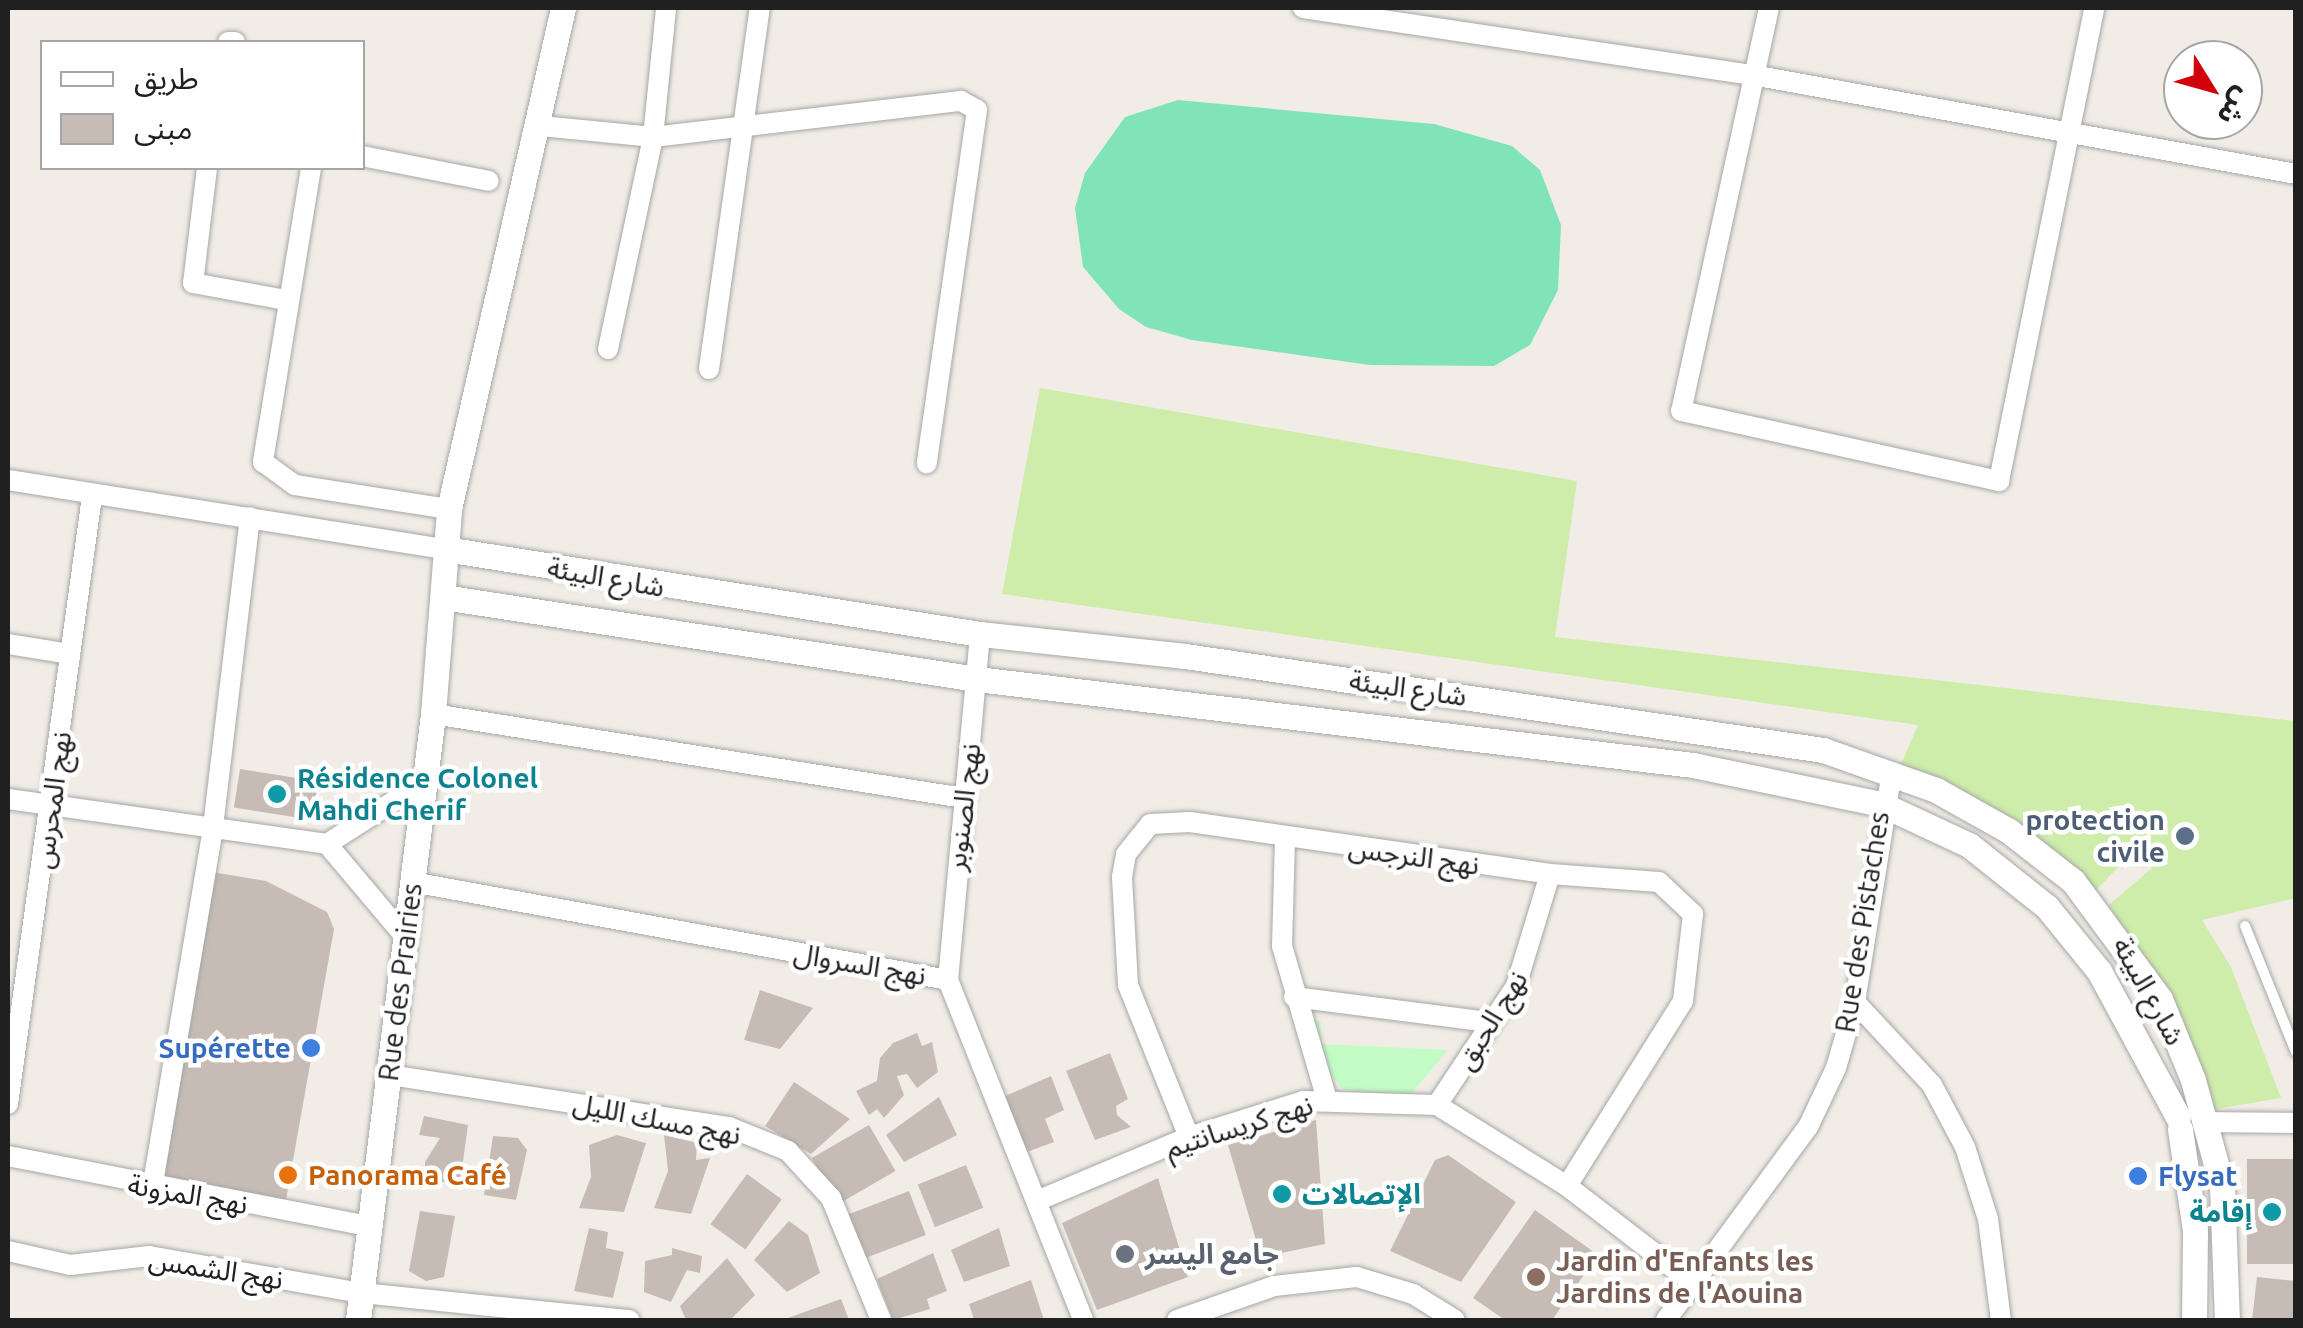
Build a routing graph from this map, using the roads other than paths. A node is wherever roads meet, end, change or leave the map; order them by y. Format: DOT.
graph roads {
  1 [pos="563,8"];
  2 [pos="666,8"];
  3 [pos="760,8"];
  4 [pos="1304,8"];
  5 [pos="1769,8"];
  6 [pos="2094,8"];
  7 [pos="1341,10"];
  8 [pos="1758,76"];
  9 [pos="541,126"];
  10 [pos="741,128"];
  11 [pos="2073,135"];
  12 [pos="652,138"];
  13 [pos="365,157"];
  14 [pos="207,170"];
  15 [pos="310,170"];
  16 [pos="2296,174"];
  17 [pos="489,182"];
  18 [pos="286,300"];
  19 [pos="608,349"];
  20 [pos="709,369"];
  21 [pos="927,463"];
  22 [pos="8,480"];
  23 [pos="92,496"];
  24 [pos="449,509"];
  25 [pos="250,517"];
  26 [pos="444,550"];
  27 [pos="443,597"];
  28 [pos="980,634"];
  29 [pos="8,644"];
  30 [pos="70,654"];
  31 [pos="978,680"];
  32 [pos="433,714"];
  33 [pos="1892,772"];
  34 [pos="424,782"];
  35 [pos="964,798"];
  36 [pos="8,799"];
  37 [pos="1881,804"];
  38 [pos="54,806"];
  39 [pos="213,826"];
  40 [pos="1285,838"];
  41 [pos="327,844"];
  42 [pos="1550,874"];
  43 [pos="412,882"];
  44 [pos="2244,926"];
  45 [pos="402,933"];
  46 [pos="18,965"];
  47 [pos="948,980"];
  48 [pos="1294,997"];
  49 [pos="1854,1002"];
  50 [pos="1489,1022"];
  51 [pos="2296,1052"];
  52 [pos="389,1075"];
  53 [pos="1327,1100"];
  54 [pos="8,1104"];
  55 [pos="1437,1105"];
  56 [pos="2194,1121"];
  57 [pos="2296,1123"];
  58 [pos="1190,1137"];
  59 [pos="8,1156"];
  60 [pos="1566,1186"];
  61 [pos="152,1189"];
  62 [pos="1039,1200"];
  63 [pos="370,1226"];
  64 [pos="8,1252"];
  65 [pos="1693,1282"];
  66 [pos="362,1293"];
  67 [pos="358,1320"];
  68 [pos="630,1320"];
  69 [pos="881,1320"];
  70 [pos="1083,1320"];
  71 [pos="1177,1320"];
  72 [pos="1456,1320"];
  73 [pos="1666,1320"];
  74 [pos="2001,1320"];
  75 [pos="2194,1320"];
  76 [pos="2227,1320"];
  1 -- 9 [label="street, Rue des Prairies"];
  2 -- 12 [label="street"];
  3 -- 10 [label="street"];
  4 -- 7 [label="street"];
  5 -- 8 [label="street"];
  6 -- 11 [label="street"];
  7 -- 8 [label="street"];
  8 -- 11 [label="street"];
  8 -- 11 [label="street"];
  9 -- 12 [label="street"];
  9 -- 24 [label="street, Rue des Prairies"];
  10 -- 12 [label="street"];
  10 -- 20 [label="street"];
  10 -- 21 [label="street"];
  11 -- 16 [label="street"];
  12 -- 19 [label="street"];
  13 -- 17 [label="street"];
  14 -- 18 [label="street"];
  15 -- 18 [label="street"];
  18 -- 24 [label="street"];
  22 -- 23 [label="street"];
  23 -- 25 [label="street"];
  23 -- 30 [label="street, نهج المحرس"];
  24 -- 26 [label="street, Rue des Prairies"];
  25 -- 26 [label="street"];
  25 -- 39 [label="street"];
  26 -- 27 [label="street, Rue des Prairies"];
  26 -- 28 [label="street, شارع البيئة"];
  27 -- 31 [label="street, شارع البيئة"];
  27 -- 32 [label="street, Rue des Prairies"];
  28 -- 31 [label="street, نهج الصنوبر"];
  28 -- 33 [label="street, شارع البيئة"];
  29 -- 30 [label="street"];
  30 -- 38 [label="street, نهج المحرس"];
  31 -- 35 [label="street, نهج الصنوبر"];
  31 -- 37 [label="street, شارع البيئة"];
  32 -- 34 [label="street, Rue des Prairies"];
  32 -- 35 [label="street"];
  33 -- 37 [label="street, Rue des Pistaches"];
  33 -- 56 [label="street, شارع البيئة"];
  34 -- 41 [label="street"];
  34 -- 43 [label="street, Rue des Prairies"];
  35 -- 47 [label="street, نهج الصنوبر"];
  36 -- 38 [label="street"];
  37 -- 49 [label="street, Rue des Pistaches"];
  37 -- 56 [label="street, شارع البيئة"];
  38 -- 39 [label="street"];
  38 -- 46 [label="street, نهج المحرس"];
  39 -- 41 [label="street"];
  39 -- 61 [label="street"];
  40 -- 42 [label="street, نهج النرجس"];
  40 -- 48 [label="street"];
  40 -- 58 [label="street, نهج النرجس"];
  41 -- 45 [label="street"];
  42 -- 50 [label="street, نهج الحبق"];
  42 -- 60 [label="street, نهج النرجس"];
  43 -- 45 [label="street, Rue des Prairies"];
  43 -- 47 [label="street, نهج السروال"];
  44 -- 51 [label="lane"];
  45 -- 52 [label="street, Rue des Prairies"];
  46 -- 54 [label="street, نهج المحرس"];
  47 -- 62 [label="street, نهج السروال"];
  48 -- 50 [label="street"];
  48 -- 53 [label="street"];
  49 -- 65 [label="street, Rue des Pistaches"];
  49 -- 74 [label="street"];
  50 -- 55 [label="street, نهج الحبق"];
  52 -- 63 [label="street, Rue des Prairies"];
  52 -- 69 [label="street, نهج مسك الليل"];
  53 -- 55 [label="street, نهج كريسانتيم"];
  53 -- 58 [label="street, نهج كريسانتيم"];
  55 -- 60 [label="street, نهج كريسانتيم"];
  56 -- 57 [label="street"];
  56 -- 75 [label="street, شارع البيئة"];
  56 -- 76 [label="street, شارع البيئة"];
  58 -- 62 [label="street, نهج كريسانتيم"];
  59 -- 61 [label="street, نهج المزونة"];
  60 -- 65 [label="street, نهج كريسانتيم"];
  61 -- 63 [label="street, نهج المزونة"];
  62 -- 70 [label="street, نهج السروال"];
  63 -- 66 [label="street, Rue des Prairies"];
  64 -- 66 [label="street, نهج الشمس"];
  65 -- 73 [label="street, Rue des Pistaches"];
  66 -- 67 [label="street, Rue des Prairies"];
  66 -- 68 [label="street, نهج الشمس"];
  71 -- 72 [label="street"];
}
